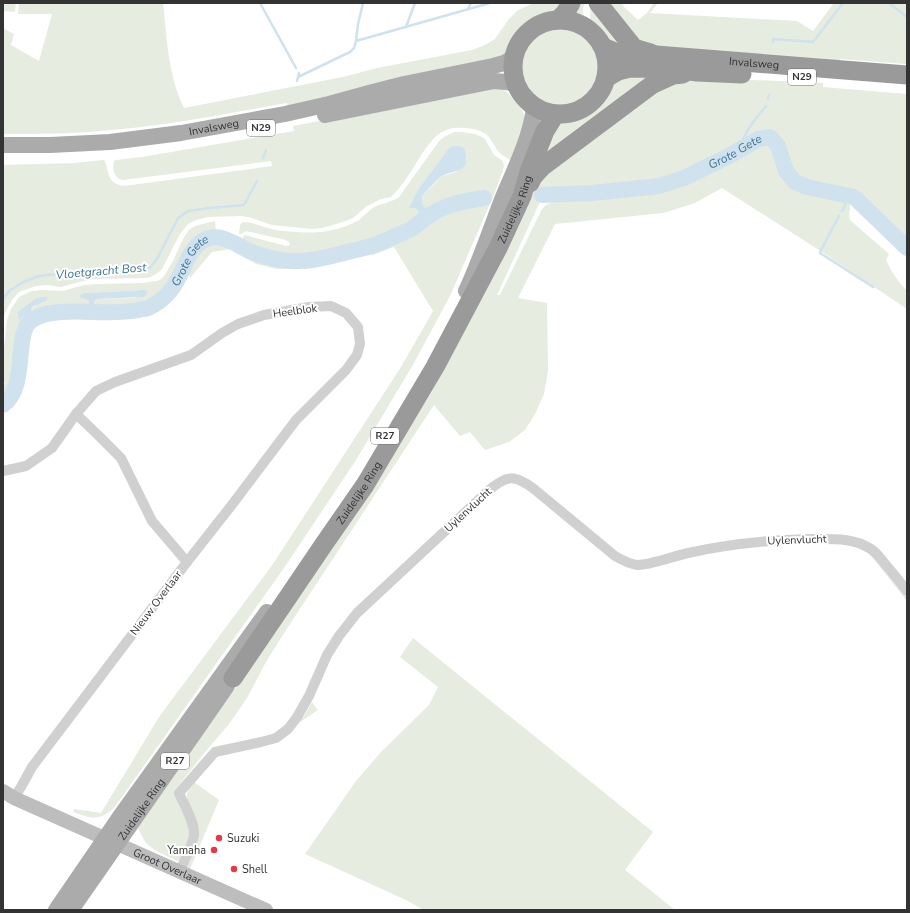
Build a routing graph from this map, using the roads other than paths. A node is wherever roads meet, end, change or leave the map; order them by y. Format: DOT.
graph roads {
  1 [pos="571,3"];
  2 [pos="589,3"];
  3 [pos="598,3"];
  4 [pos="558,20"];
  5 [pos="588,29"];
  6 [pos="603,47"];
  7 [pos="656,55"];
  8 [pos="513,58"];
  9 [pos="697,72"];
  10 [pos="907,75"];
  11 [pos="606,78"];
  12 [pos="515,84"];
  13 [pos="907,85"];
  14 [pos="534,108"];
  15 [pos="555,115"];
  16 [pos="3,145"];
  17 [pos="3,155"];
  18 [pos="522,196"];
  19 [pos="76,414"];
  20 [pos="3,471"];
  21 [pos="187,562"];
  22 [pos="907,591"];
  23 [pos="232,678"];
  24 [pos="9,794"];
  25 [pos="111,841"];
  26 [pos="180,871"];
  27 [pos="56,910"];
  28 [pos="71,910"];
  29 [pos="266,910"];
  1 -- 4 [label="highway"];
  2 -- 5 [label="highway"];
  3 -- 7 [label="highway"];
  4 -- 5 [label="highway, Invalsweg"];
  4 -- 8 [label="highway, Invalsweg"];
  5 -- 6 [label="highway, Invalsweg"];
  6 -- 7 [label="highway, Invalsweg / N29"];
  6 -- 11 [label="highway, Invalsweg"];
  7 -- 10 [label="highway, Invalsweg / N29"];
  8 -- 12 [label="highway, Invalsweg"];
  8 -- 16 [label="main road, Invalsweg / N29"];
  9 -- 11 [label="highway, Invalsweg / N29"];
  9 -- 13 [label="highway, Invalsweg / N29"];
  9 -- 18 [label="highway"];
  11 -- 15 [label="highway, Invalsweg"];
  12 -- 14 [label="highway, Invalsweg"];
  12 -- 17 [label="main road, Invalsweg / N29"];
  14 -- 15 [label="highway, Invalsweg"];
  14 -- 25 [label="main road, Zuidelijke Ring / R27"];
  15 -- 18 [label="highway, Zuidelijke Ring / R27"];
  18 -- 23 [label="highway, Zuidelijke Ring / R27"];
  19 -- 20 [label="street"];
  19 -- 21 [label="street, Nieuw Overlaar"];
  19 -- 21 [label="street, Heelblok"];
  21 -- 24 [label="street, Nieuw Overlaar"];
  22 -- 26 [label="street, Uylenvlucht"];
  23 -- 25 [label="main road, Zuidelijke Ring / R27"];
  24 -- 25 [label="main road, Groot Overlaar"];
  25 -- 26 [label="main road, Groot Overlaar"];
  25 -- 27 [label="main road, R27"];
  25 -- 28 [label="main road, R27"];
  26 -- 29 [label="main road, Groot Overlaar"];
}
